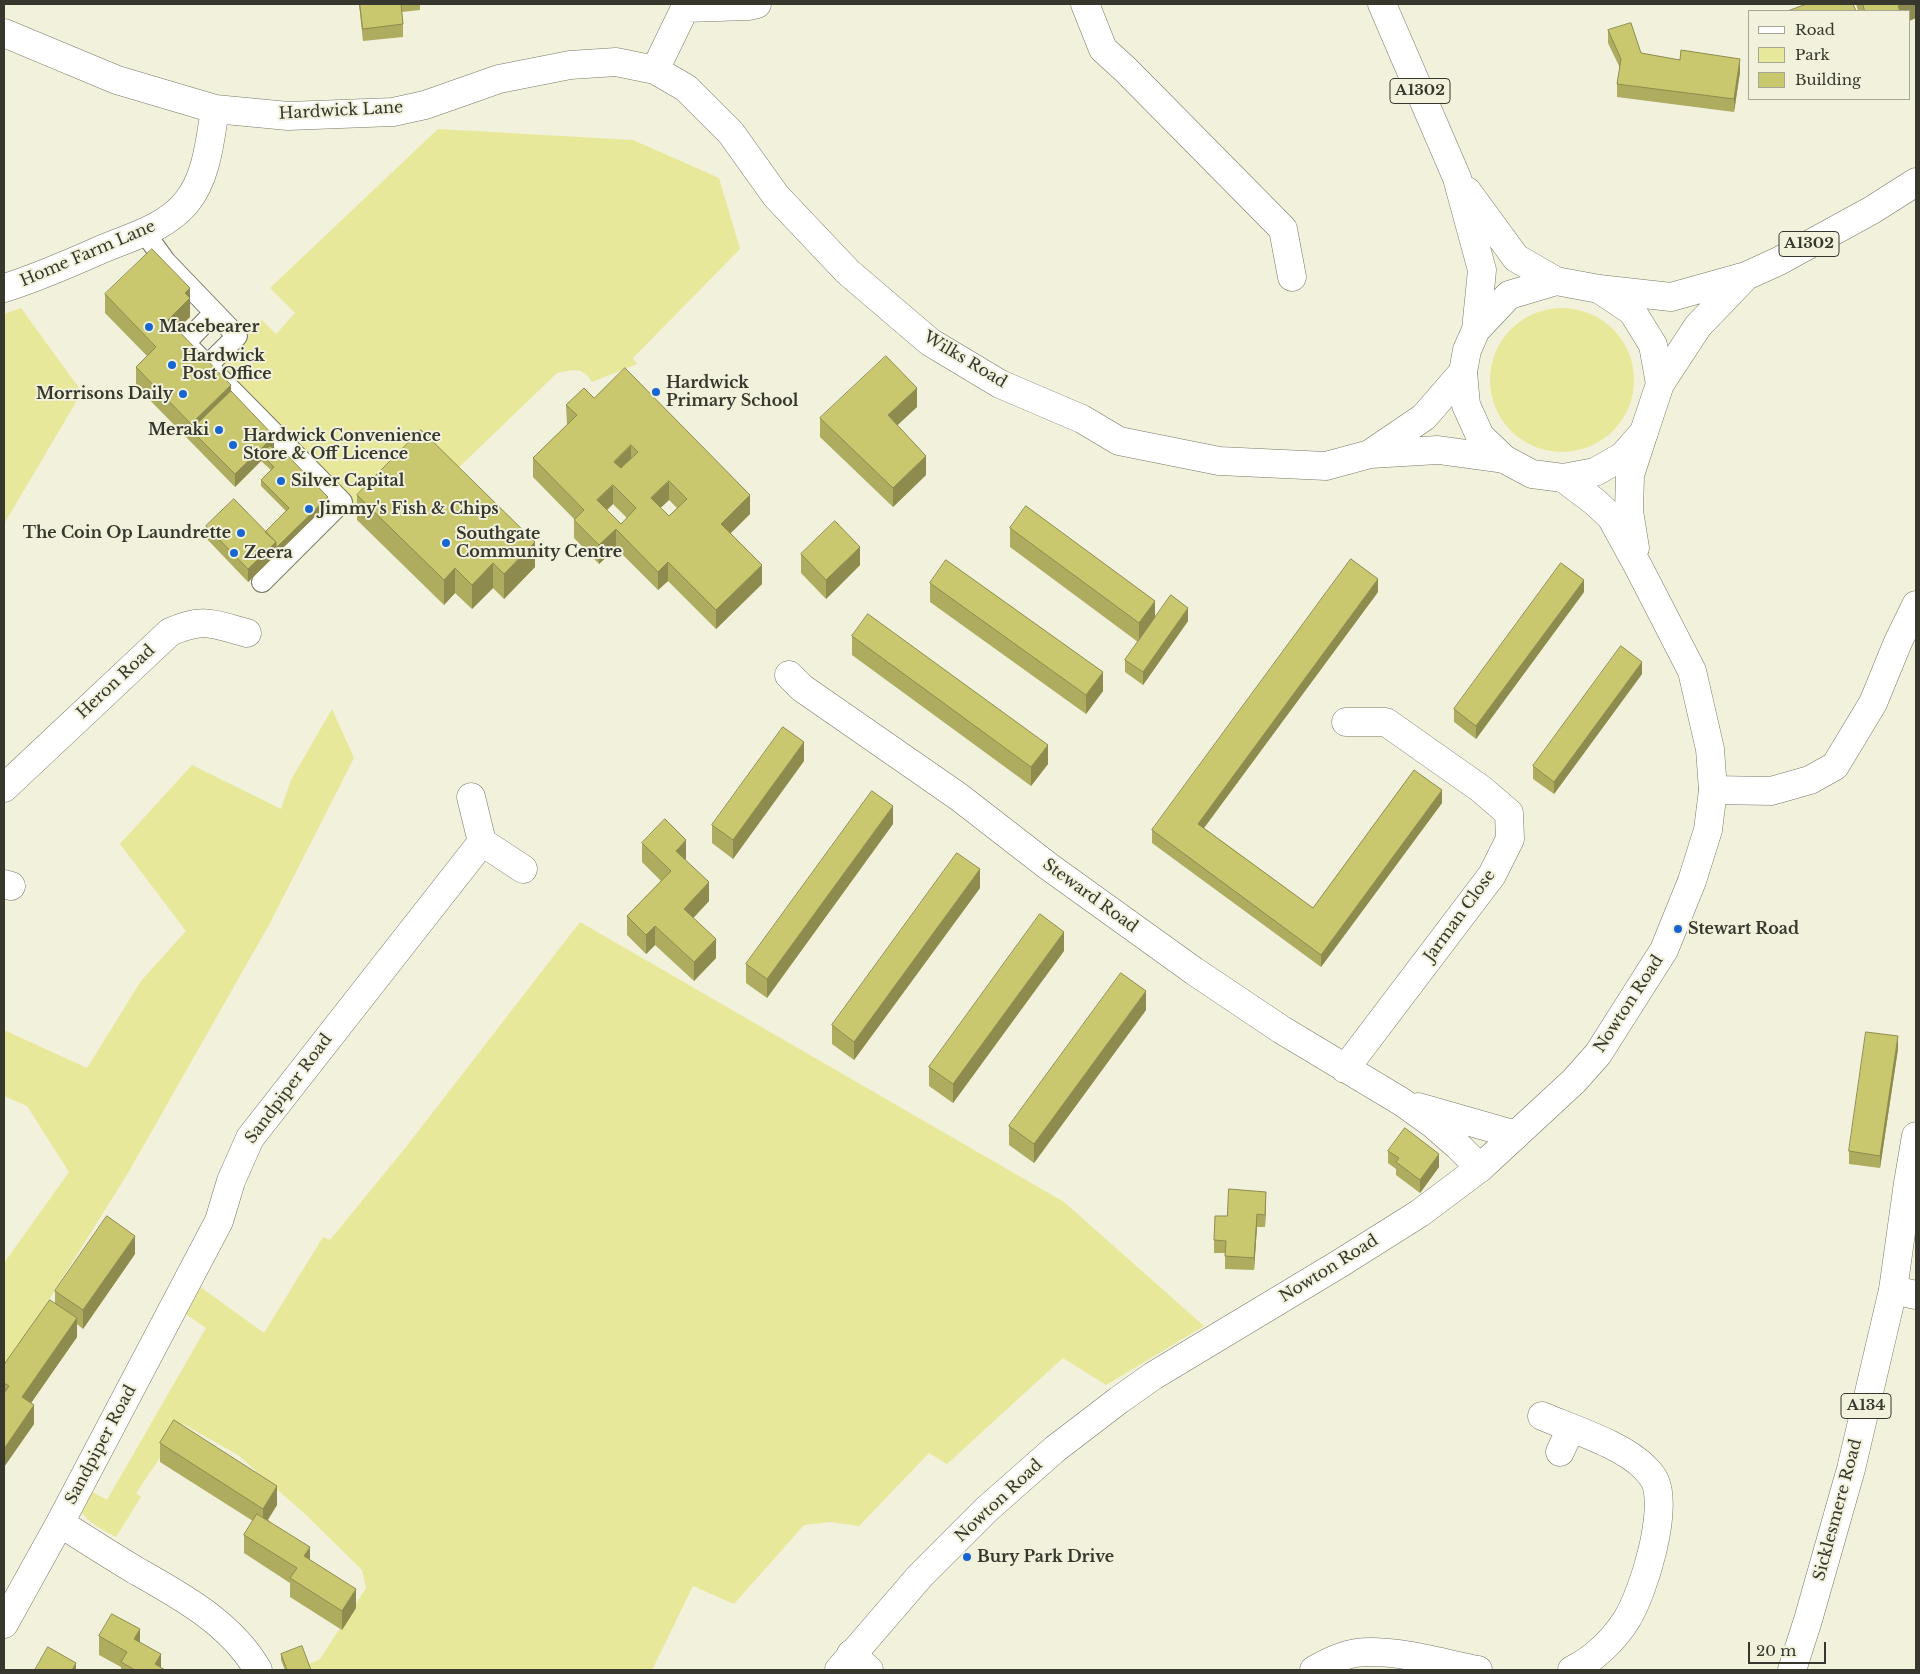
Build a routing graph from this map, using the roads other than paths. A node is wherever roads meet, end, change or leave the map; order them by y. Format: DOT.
graph roads {
  1 [pos="757,4"];
  2 [pos="1085,4"];
  3 [pos="1382,4"];
  4 [pos="686,6"];
  5 [pos="4,33"];
  6 [pos="655,70"];
  7 [pos="215,109"];
  8 [pos="1457,178"];
  9 [pos="1916,182"];
  10 [pos="1916,204"];
  11 [pos="1872,210"];
  12 [pos="145,233"];
  13 [pos="1746,276"];
  14 [pos="1292,277"];
  15 [pos="1556,281"];
  16 [pos="4,288"];
  17 [pos="1599,289"];
  18 [pos="214,313"];
  19 [pos="1476,330"];
  20 [pos="208,366"];
  21 [pos="1463,372"];
  22 [pos="1660,384"];
  23 [pos="1644,432"];
  24 [pos="1370,454"];
  25 [pos="1504,459"];
  26 [pos="1563,478"];
  27 [pos="1639,568"];
  28 [pos="262,582"];
  29 [pos="1916,605"];
  30 [pos="247,634"];
  31 [pos="789,675"];
  32 [pos="1346,722"];
  33 [pos="4,788"];
  34 [pos="1713,790"];
  35 [pos="472,797"];
  36 [pos="482,842"];
  37 [pos="523,869"];
  38 [pos="1345,1069"];
  39 [pos="1402,1102"];
  40 [pos="1516,1135"];
  41 [pos="1916,1136"];
  42 [pos="1480,1168"];
  43 [pos="1905,1292"];
  44 [pos="1542,1416"];
  45 [pos="60,1524"];
  46 [pos="4,1624"];
  47 [pos="853,1665"];
  48 [pos="258,1670"];
  49 [pos="1314,1670"];
  50 [pos="1478,1670"];
  51 [pos="1572,1670"];
  52 [pos="1792,1670"];
  1 -- 4 [label="main road"];
  2 -- 14 [label="main road"];
  3 -- 8 [label="main road, A1302"];
  4 -- 6 [label="main road"];
  5 -- 7 [label="main road, Hardwick Lane"];
  6 -- 7 [label="main road, Hardwick Lane"];
  6 -- 24 [label="main road, Wilks Road"];
  7 -- 12 [label="main road, Home Farm Lane"];
  8 -- 15 [label="main road, A1302"];
  8 -- 19 [label="main road, A1302"];
  9 -- 11 [label="main road, A1302"];
  10 -- 11 [label="main road, A1302"];
  11 -- 13 [label="main road, A1302"];
  12 -- 16 [label="main road, Home Farm Lane"];
  12 -- 18 [label="street"];
  13 -- 17 [label="main road, A1302"];
  13 -- 22 [label="main road, A1302"];
  15 -- 17 [label="main road"];
  15 -- 19 [label="main road"];
  17 -- 22 [label="main road"];
  18 -- 20 [label="street"];
  18 -- 20 [label="street"];
  19 -- 21 [label="main road"];
  20 -- 28 [label="street"];
  21 -- 24 [label="main road, Wilks Road"];
  21 -- 25 [label="main road"];
  22 -- 23 [label="main road, Nowton Road"];
  23 -- 26 [label="main road"];
  23 -- 27 [label="main road, Nowton Road"];
  24 -- 25 [label="main road, Wilks Road"];
  25 -- 26 [label="main road"];
  26 -- 27 [label="main road, Nowton Road"];
  27 -- 34 [label="main road, Nowton Road"];
  29 -- 34 [label="main road"];
  30 -- 33 [label="main road, Heron Road"];
  31 -- 38 [label="main road, Steward Road"];
  32 -- 38 [label="main road, Jarman Close"];
  34 -- 40 [label="main road, Nowton Road"];
  35 -- 36 [label="main road"];
  36 -- 37 [label="main road"];
  36 -- 45 [label="main road, Sandpiper Road"];
  38 -- 39 [label="main road, Steward Road"];
  39 -- 40 [label="main road, Steward Road"];
  39 -- 42 [label="main road, Steward Road"];
  40 -- 42 [label="main road, Nowton Road"];
  41 -- 43 [label="main road, Sicklesmere Road / A134"];
  42 -- 47 [label="main road, Nowton Road"];
  43 -- 52 [label="main road, Sicklesmere Road / A134"];
  44 -- 51 [label="main road"];
  45 -- 46 [label="main road, Sandpiper Road"];
  45 -- 48 [label="main road, Sandpiper Road"];
  49 -- 50 [label="main road"];
}
